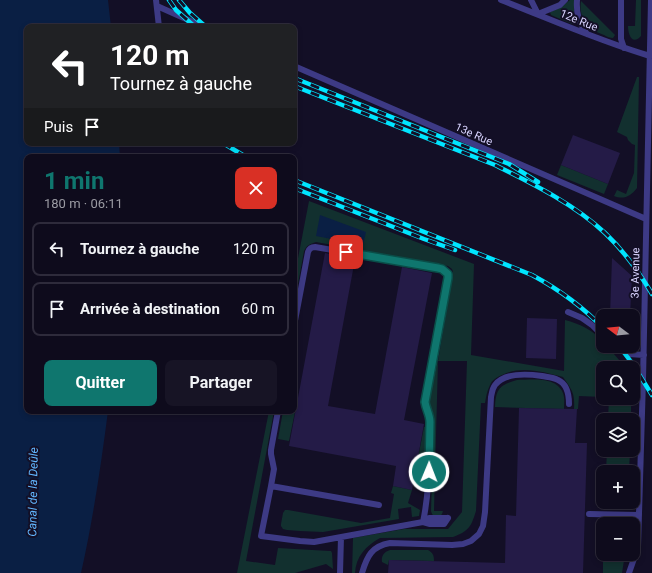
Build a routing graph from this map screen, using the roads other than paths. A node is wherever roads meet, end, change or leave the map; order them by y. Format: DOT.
graph roads {
  1 [pos="501,0"];
  2 [pos="531,0"];
  3 [pos="565,0"];
  4 [pos="576,0"];
  5 [pos="621,0"];
  6 [pos="651,0"];
  7 [pos="156,3"];
  8 [pos="538,14"];
  9 [pos="159,24"];
  10 [pos="198,24"];
  11 [pos="588,35"];
  12 [pos="624,48"];
  13 [pos="650,56"];
  14 [pos="297,67"];
  15 [pos="646,219"];
  16 [pos="297,310"];
  17 [pos="568,312"];
  18 [pos="596,329"];
  19 [pos="627,353"];
  20 [pos="644,355"];
  21 [pos="569,404"];
  22 [pos="277,414"];
  23 [pos="271,486"];
  24 [pos="379,505"];
  25 [pos="589,514"];
  26 [pos="639,515"];
  27 [pos="341,537"];
  28 [pos="340,573"];
  29 [pos="362,573"];
  30 [pos="629,573"];
  1 -- 8 [label="lane, 12e Rue"];
  2 -- 8 [label="lane"];
  3 -- 8 [label="lane"];
  4 -- 11 [label="lane"];
  5 -- 12 [label="lane"];
  6 -- 13 [label="lane, 3e Avenue"];
  7 -- 9 [label="lane"];
  7 -- 10 [label="lane"];
  8 -- 11 [label="lane, 12e Rue"];
  11 -- 12 [label="lane, 12e Rue"];
  12 -- 13 [label="lane, 12e Rue"];
  13 -- 15 [label="lane, 3e Avenue"];
  14 -- 15 [label="lane, 13e Rue"];
  15 -- 20 [label="lane, 3e Avenue"];
  16 -- 27 [label="lane"];
  17 -- 18 [label="lane"];
  19 -- 20 [label="lane"];
  20 -- 26 [label="lane, 3e Avenue"];
  21 -- 29 [label="lane"];
  22 -- 23 [label="lane"];
  23 -- 24 [label="lane"];
  23 -- 27 [label="lane"];
  25 -- 26 [label="lane"];
  26 -- 30 [label="lane, 3e Avenue"];
  27 -- 28 [label="lane"];
}
